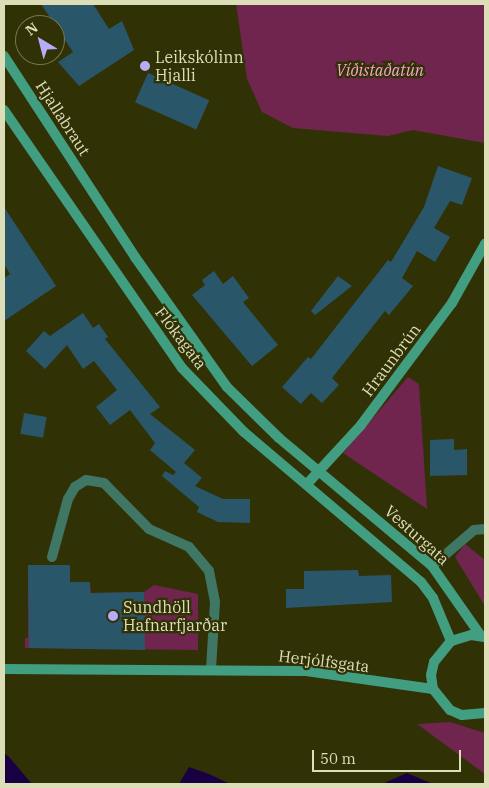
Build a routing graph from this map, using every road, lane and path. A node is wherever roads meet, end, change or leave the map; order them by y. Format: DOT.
graph roads {
  1 [pos="4,56"];
  2 [pos="4,110"];
  3 [pos="80,172"];
  4 [pos="485,244"];
  5 [pos="319,469"];
  6 [pos="306,484"];
  7 [pos="485,529"];
  8 [pos="52,557"];
  9 [pos="432,566"];
  10 [pos="483,637"];
  11 [pos="451,641"];
  12 [pos="4,669"];
  13 [pos="211,669"];
  14 [pos="433,689"];
  15 [pos="482,716"];
  1 -- 3 [label="main road, Hjallabraut"];
  2 -- 6 [label="main road, Flókagata"];
  3 -- 5 [label="main road, Flókagata"];
  4 -- 5 [label="main road, Hraunbrún"];
  5 -- 6 [label="main road, Hraunbrún"];
  5 -- 9 [label="main road, Vesturgata"];
  6 -- 11 [label="main road, Vesturgata"];
  7 -- 9 [label="street"];
  8 -- 13 [label="street"];
  9 -- 10 [label="main road, Vesturgata"];
  10 -- 11 [label="main road"];
  11 -- 14 [label="main road"];
  12 -- 13 [label="main road, Herjólfsgata"];
  13 -- 14 [label="main road, Herjólfsgata"];
  14 -- 15 [label="main road"];
}
